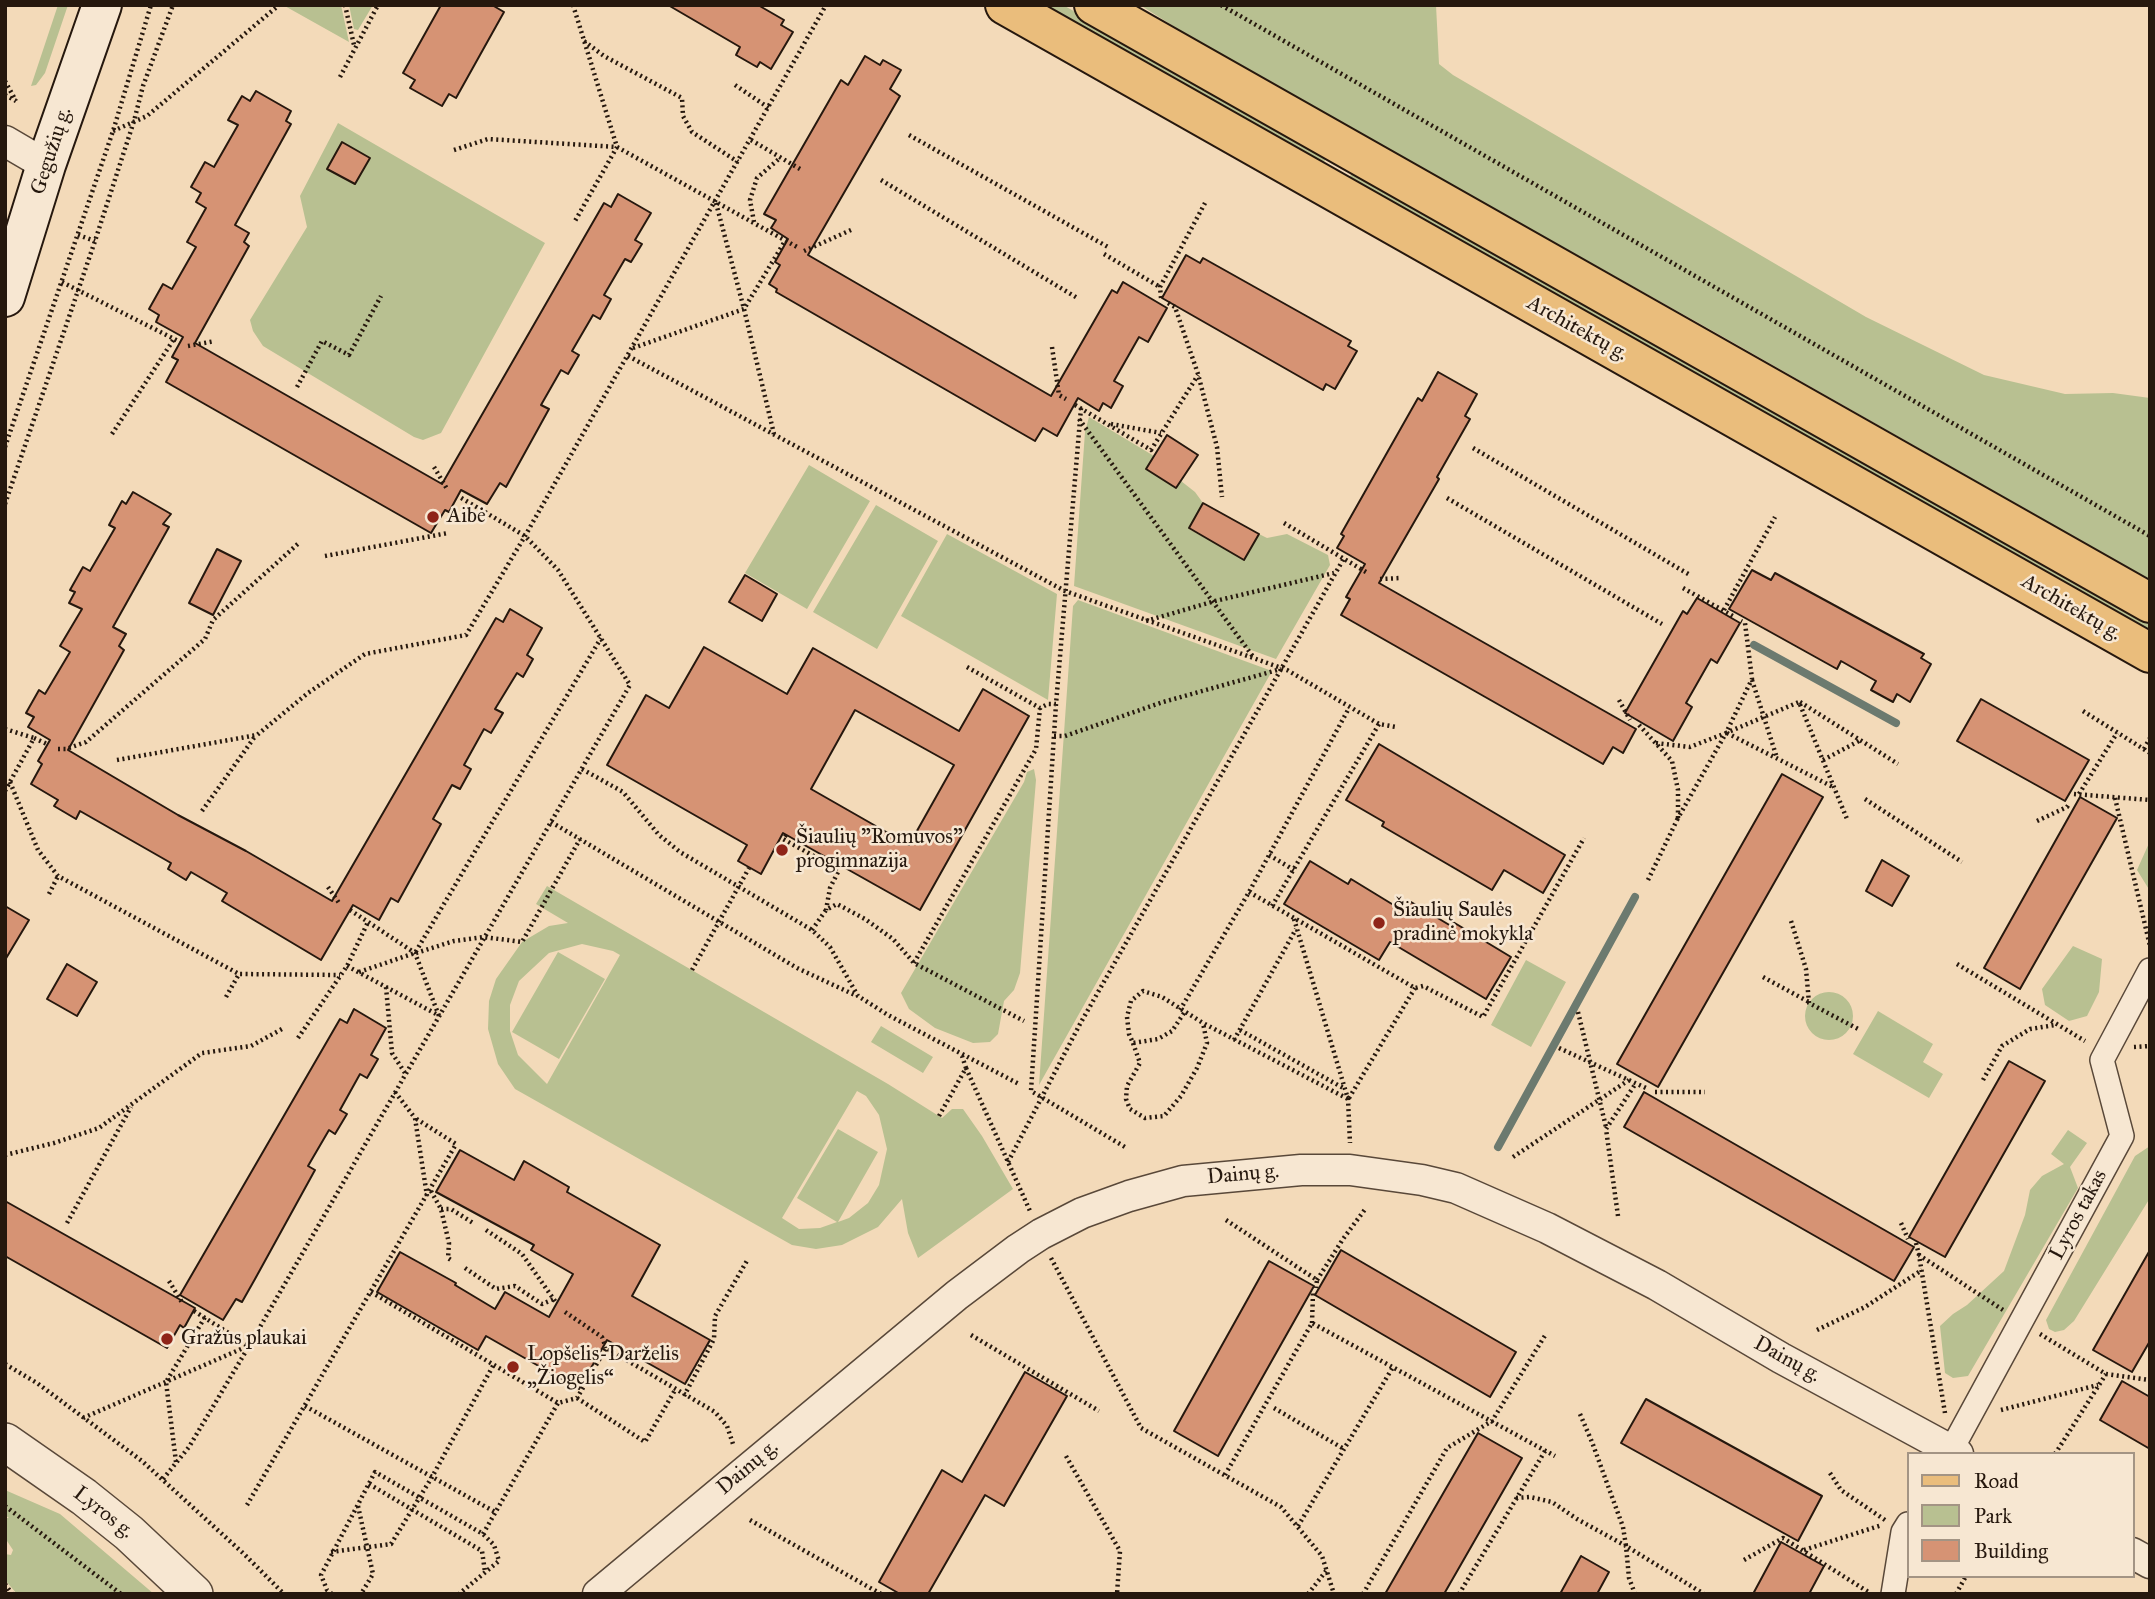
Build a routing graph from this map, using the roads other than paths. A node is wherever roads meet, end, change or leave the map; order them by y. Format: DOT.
graph roads {
  1 [pos="102,5"];
  2 [pos="1005,5"];
  3 [pos="1094,5"];
  4 [pos="5,141"];
  5 [pos="1354,154"];
  6 [pos="46,165"];
  7 [pos="1334,192"];
  8 [pos="5,298"];
  9 [pos="2150,603"];
  10 [pos="2150,653"];
  11 [pos="2150,970"];
  12 [pos="5,1442"];
  13 [pos="1953,1452"];
  14 [pos="1906,1527"];
  15 [pos="2134,1554"];
  16 [pos="2150,1563"];
  17 [pos="194,1594"];
  18 [pos="598,1594"];
  19 [pos="1893,1594"];
  1 -- 6 [label="main road, Gegužių g."];
  2 -- 7 [label="main road, Architektų g."];
  3 -- 5 [label="main road, Architektų g."];
  4 -- 6 [label="street"];
  5 -- 7 [label="main road"];
  5 -- 9 [label="main road, Architektų g."];
  6 -- 8 [label="main road, Gegužių g."];
  7 -- 10 [label="main road, Architektų g."];
  11 -- 13 [label="street, Lyros takas"];
  12 -- 17 [label="street, Lyros g."];
  13 -- 18 [label="street, Dainų g."];
  14 -- 19 [label="street"];
  15 -- 16 [label="street"];
}
